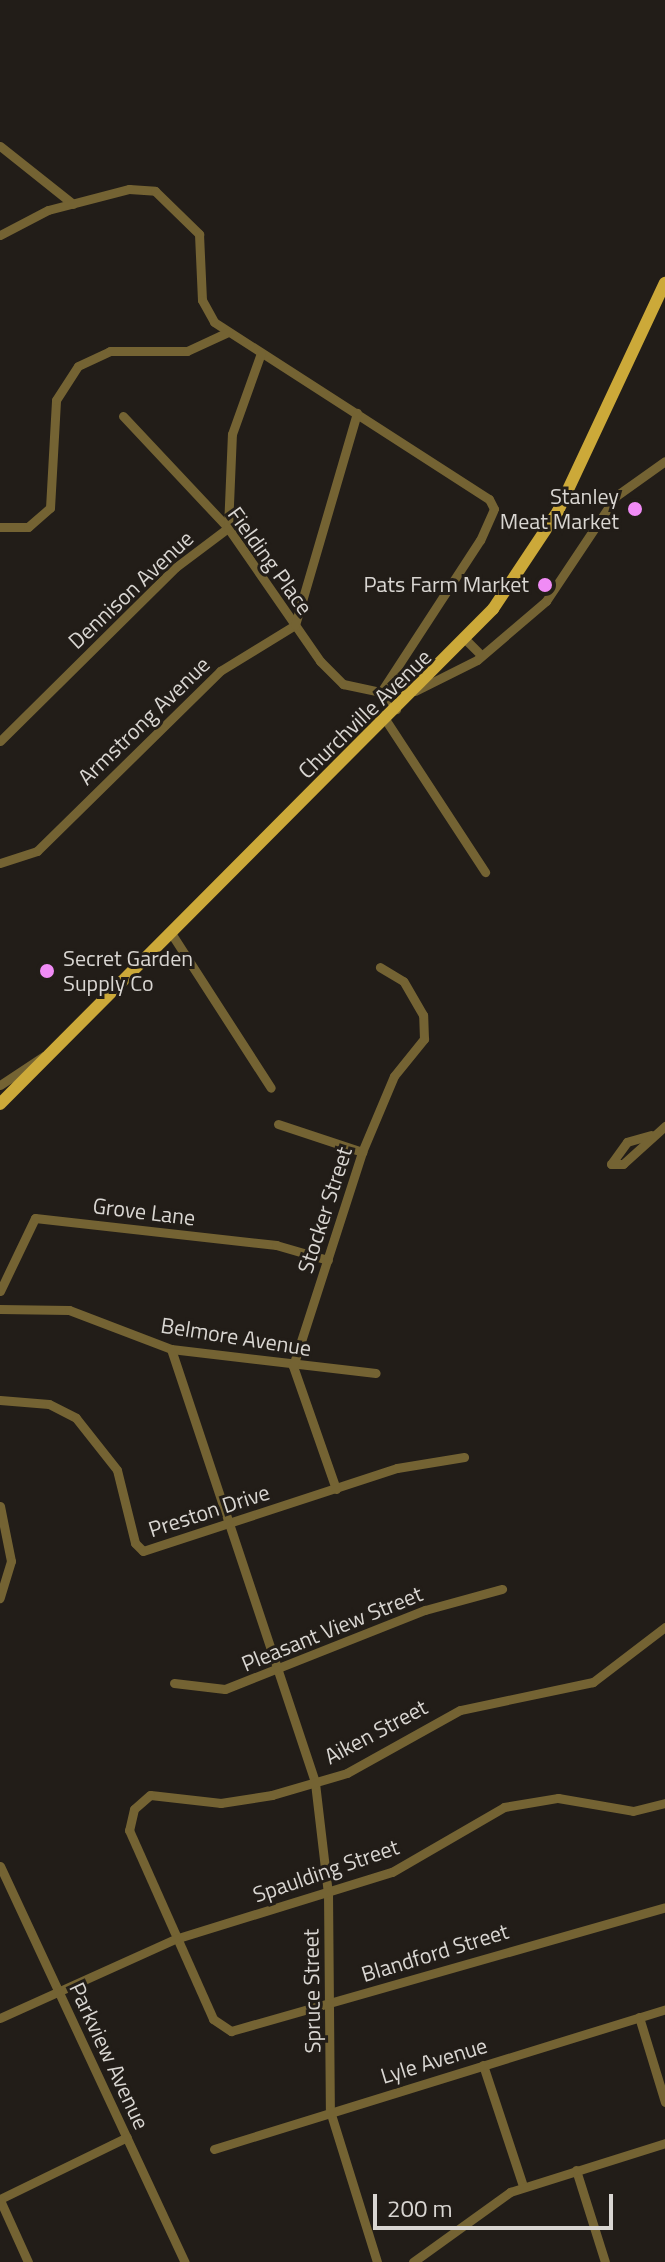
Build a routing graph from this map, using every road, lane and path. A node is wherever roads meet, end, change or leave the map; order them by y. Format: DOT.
graph roads {
  1 [pos="0,146"];
  2 [pos="73,204"];
  3 [pos="0,235"];
  4 [pos="665,283"];
  5 [pos="228,332"];
  6 [pos="261,353"];
  7 [pos="357,413"];
  8 [pos="123,416"];
  9 [pos="665,461"];
  10 [pos="0,527"];
  11 [pos="228,528"];
  12 [pos="295,625"];
  13 [pos="467,641"];
  14 [pos="481,655"];
  15 [pos="415,691"];
  16 [pos="381,692"];
  17 [pos="396,709"];
  18 [pos="385,719"];
  19 [pos="0,723"];
  20 [pos="9,732"];
  21 [pos="0,741"];
  22 [pos="0,863"];
  23 [pos="485,872"];
  24 [pos="171,933"];
  25 [pos="380,967"];
  26 [pos="47,1054"];
  27 [pos="0,1085"];
  28 [pos="271,1088"];
  29 [pos="0,1104"];
  30 [pos="278,1124"];
  31 [pos="665,1126"];
  32 [pos="651,1135"];
  33 [pos="362,1152"];
  34 [pos="328,1260"];
  35 [pos="0,1291"];
  36 [pos="0,1309"];
  37 [pos="171,1349"];
  38 [pos="293,1366"];
  39 [pos="376,1373"];
  40 [pos="0,1400"];
  41 [pos="464,1457"];
  42 [pos="336,1489"];
  43 [pos="0,1506"];
  44 [pos="228,1525"];
  45 [pos="502,1589"];
  46 [pos="0,1598"];
  47 [pos="665,1627"];
  48 [pos="277,1672"];
  49 [pos="174,1683"];
  50 [pos="315,1783"];
  51 [pos="665,1803"];
  52 [pos="0,1866"];
  53 [pos="328,1893"];
  54 [pos="665,1907"];
  55 [pos="175,1939"];
  56 [pos="59,1992"];
  57 [pos="331,2005"];
  58 [pos="665,2009"];
  59 [pos="639,2017"];
  60 [pos="0,2018"];
  61 [pos="483,2065"];
  62 [pos="665,2102"];
  63 [pos="330,2111"];
  64 [pos="127,2137"];
  65 [pos="665,2143"];
  66 [pos="214,2149"];
  67 [pos="576,2170"];
  68 [pos="523,2186"];
  69 [pos="0,2200"];
  70 [pos="28,2262"];
  71 [pos="185,2262"];
  72 [pos="377,2262"];
  73 [pos="413,2262"];
  74 [pos="605,2262"];
  1 -- 2 [label="street"];
  2 -- 3 [label="street"];
  2 -- 5 [label="street"];
  4 -- 13 [label="main road, Churchville Avenue"];
  5 -- 6 [label="street"];
  5 -- 10 [label="street"];
  6 -- 7 [label="street"];
  6 -- 11 [label="street"];
  7 -- 12 [label="street"];
  7 -- 16 [label="street"];
  8 -- 11 [label="street, Fielding Place"];
  9 -- 14 [label="street"];
  11 -- 12 [label="street, Fielding Place"];
  11 -- 20 [label="street, Dennison Avenue"];
  12 -- 16 [label="street, Fielding Place"];
  12 -- 22 [label="street, Armstrong Avenue"];
  13 -- 14 [label="street"];
  13 -- 15 [label="main road, Churchville Avenue"];
  14 -- 15 [label="street"];
  15 -- 17 [label="main road, Churchville Avenue"];
  16 -- 17 [label="street"];
  17 -- 18 [label="main road, Churchville Avenue"];
  18 -- 23 [label="street"];
  18 -- 24 [label="main road, Churchville Avenue"];
  19 -- 20 [label="street"];
  20 -- 21 [label="street, Dennison Avenue"];
  24 -- 26 [label="main road, Churchville Avenue"];
  24 -- 28 [label="street"];
  25 -- 33 [label="street, Stocker Street"];
  26 -- 27 [label="street"];
  26 -- 29 [label="main road, Churchville Avenue"];
  30 -- 33 [label="street"];
  31 -- 32 [label="street"];
  33 -- 34 [label="street, Stocker Street"];
  34 -- 35 [label="street, Grove Lane"];
  34 -- 38 [label="street, Stocker Street"];
  36 -- 37 [label="street, Belmore Avenue"];
  37 -- 38 [label="street, Belmore Avenue"];
  37 -- 44 [label="street, Spruce Street"];
  38 -- 39 [label="street, Belmore Avenue"];
  38 -- 42 [label="street"];
  40 -- 44 [label="street, Preston Drive"];
  41 -- 42 [label="street, Preston Drive"];
  42 -- 44 [label="street, Preston Drive"];
  43 -- 46 [label="street"];
  44 -- 48 [label="street, Spruce Street"];
  45 -- 48 [label="street, Pleasant View Street"];
  47 -- 50 [label="street, Aiken Street"];
  48 -- 49 [label="street, Pleasant View Street"];
  48 -- 50 [label="street, Spruce Street"];
  50 -- 53 [label="street, Spruce Street"];
  50 -- 55 [label="street, Aiken Street"];
  51 -- 53 [label="street, Spaulding Street"];
  52 -- 56 [label="street, Parkview Avenue"];
  53 -- 55 [label="street, Spaulding Street"];
  53 -- 57 [label="street, Spruce Street"];
  54 -- 57 [label="street, Blandford Street"];
  55 -- 56 [label="street, Spaulding Street"];
  55 -- 57 [label="street, Blandford Street"];
  56 -- 60 [label="street, Spaulding Street"];
  56 -- 64 [label="street, Parkview Avenue"];
  57 -- 63 [label="street, Spruce Street"];
  58 -- 59 [label="street, Lyle Avenue"];
  59 -- 61 [label="street, Lyle Avenue"];
  59 -- 62 [label="street"];
  61 -- 63 [label="street, Lyle Avenue"];
  61 -- 68 [label="street"];
  63 -- 66 [label="street, Lyle Avenue"];
  63 -- 72 [label="street, Spruce Street"];
  64 -- 69 [label="street"];
  64 -- 71 [label="street, Parkview Avenue"];
  65 -- 67 [label="street"];
  67 -- 68 [label="street"];
  67 -- 74 [label="street"];
  68 -- 73 [label="street"];
  69 -- 70 [label="street"];
}
